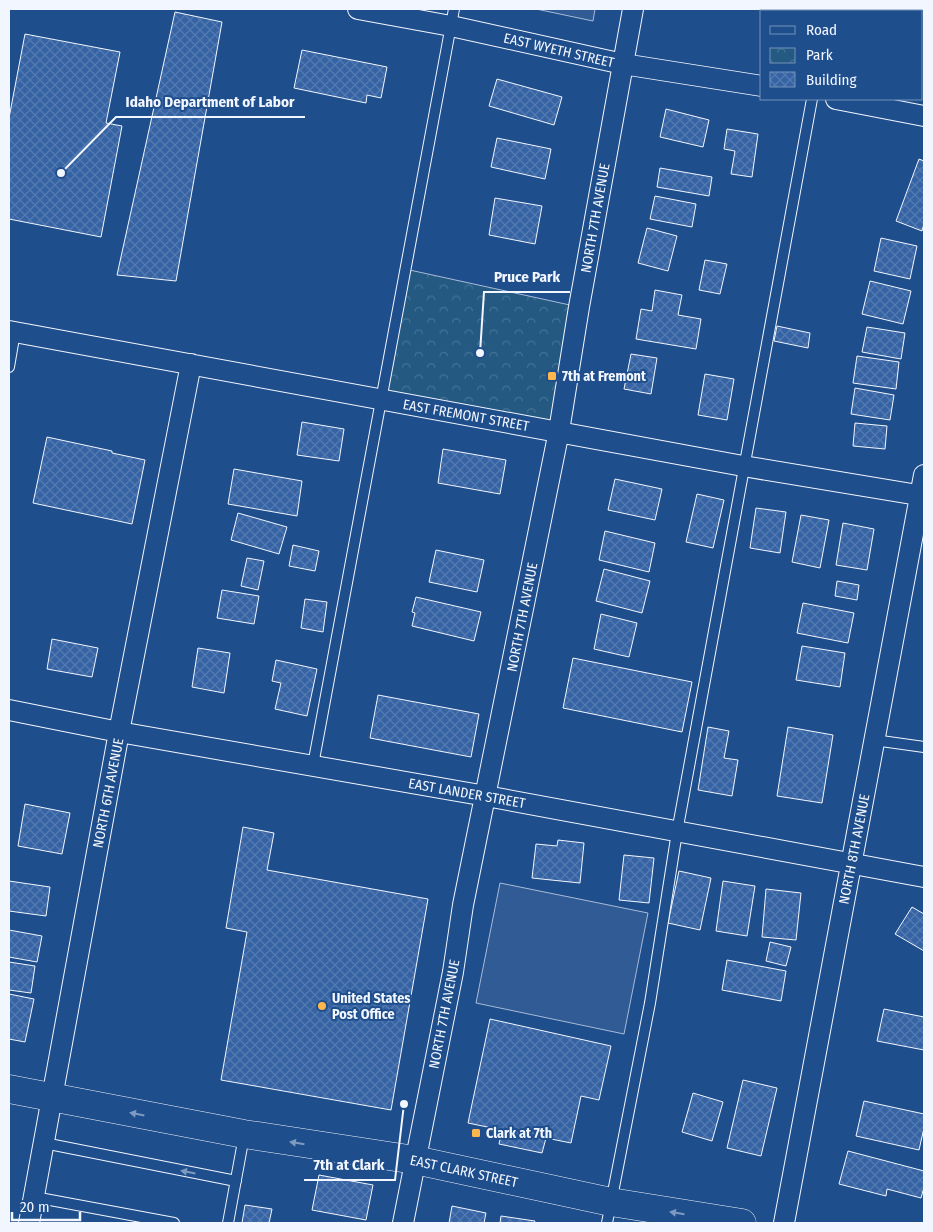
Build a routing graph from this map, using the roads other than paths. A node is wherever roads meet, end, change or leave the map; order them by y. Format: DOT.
graph roads {
  1 [pos="358,9"];
  2 [pos="633,9"];
  3 [pos="452,17"];
  4 [pos="623,64"];
  5 [pos="760,86"];
  6 [pos="812,100"];
  7 [pos="841,100"];
  8 [pos="924,116"];
  9 [pos="12,332"];
  10 [pos="190,364"];
  11 [pos="9,367"];
  12 [pos="381,399"];
  13 [pos="559,431"];
  14 [pos="743,466"];
  15 [pos="924,475"];
  16 [pos="922,496"];
  17 [pos="9,710"];
  18 [pos="119,732"];
  19 [pos="874,740"];
  20 [pos="924,747"];
  21 [pos="313,766"];
  22 [pos="486,796"];
  23 [pos="677,832"];
  24 [pos="851,864"];
  25 [pos="924,877"];
  26 [pos="9,1090"];
  27 [pos="52,1097"];
  28 [pos="244,1134"];
  29 [pos="44,1143"];
  30 [pos="415,1160"];
  31 [pos="236,1181"];
  32 [pos="34,1197"];
  33 [pos="609,1212"];
  34 [pos="29,1223"];
  35 [pos="174,1223"];
  36 [pos="228,1223"];
  37 [pos="403,1223"];
  38 [pos="742,1223"];
  39 [pos="784,1223"];
  1 -- 3 [label="street, EAST WYETH STREET"];
  2 -- 4 [label="street, NORTH 7TH AVENUE"];
  3 -- 4 [label="street, EAST WYETH STREET"];
  3 -- 12 [label="lane"];
  4 -- 5 [label="street, EAST WYETH STREET"];
  4 -- 13 [label="street, NORTH 7TH AVENUE"];
  6 -- 14 [label="lane"];
  7 -- 8 [label="street"];
  9 -- 10 [label="street, EAST FREMONT STREET"];
  9 -- 11 [label="lane"];
  10 -- 12 [label="street, EAST FREMONT STREET"];
  10 -- 18 [label="street, NORTH 6TH AVENUE"];
  12 -- 13 [label="street, EAST FREMONT STREET"];
  12 -- 21 [label="lane"];
  13 -- 14 [label="street, EAST FREMONT STREET"];
  13 -- 22 [label="street, NORTH 7TH AVENUE"];
  14 -- 16 [label="street, EAST FREMONT STREET"];
  14 -- 23 [label="lane"];
  15 -- 16 [label="street, NORTH 8TH AVENUE"];
  16 -- 19 [label="street, NORTH 8TH AVENUE"];
  17 -- 18 [label="street, EAST LANDER STREET"];
  18 -- 21 [label="street, EAST LANDER STREET"];
  18 -- 27 [label="street, NORTH 6TH AVENUE"];
  19 -- 20 [label="lane"];
  19 -- 24 [label="street, NORTH 8TH AVENUE"];
  21 -- 22 [label="street, EAST LANDER STREET"];
  22 -- 23 [label="street, EAST LANDER STREET"];
  22 -- 30 [label="street, NORTH 7TH AVENUE"];
  23 -- 24 [label="street, EAST LANDER STREET"];
  23 -- 33 [label="lane"];
  24 -- 25 [label="street, EAST LANDER STREET"];
  24 -- 39 [label="street, NORTH 8TH AVENUE"];
  26 -- 27 [label="main road, EAST CLARK STREET"];
  28 -- 27 [label="main road, EAST CLARK STREET, one-way"];
  27 -- 29 [label="street, NORTH 6TH AVENUE"];
  30 -- 28 [label="main road, EAST CLARK STREET, one-way"];
  28 -- 31 [label="lane"];
  31 -- 29 [label="lane, one-way"];
  29 -- 32 [label="street, NORTH 6TH AVENUE"];
  30 -- 33 [label="main road, EAST CLARK STREET"];
  30 -- 37 [label="street, NORTH 7TH AVENUE"];
  31 -- 36 [label="lane"];
  32 -- 34 [label="street, NORTH 6TH AVENUE"];
  32 -- 35 [label="lane"];
  38 -- 33 [label="main road, EAST CLARK STREET, one-way"];
}
